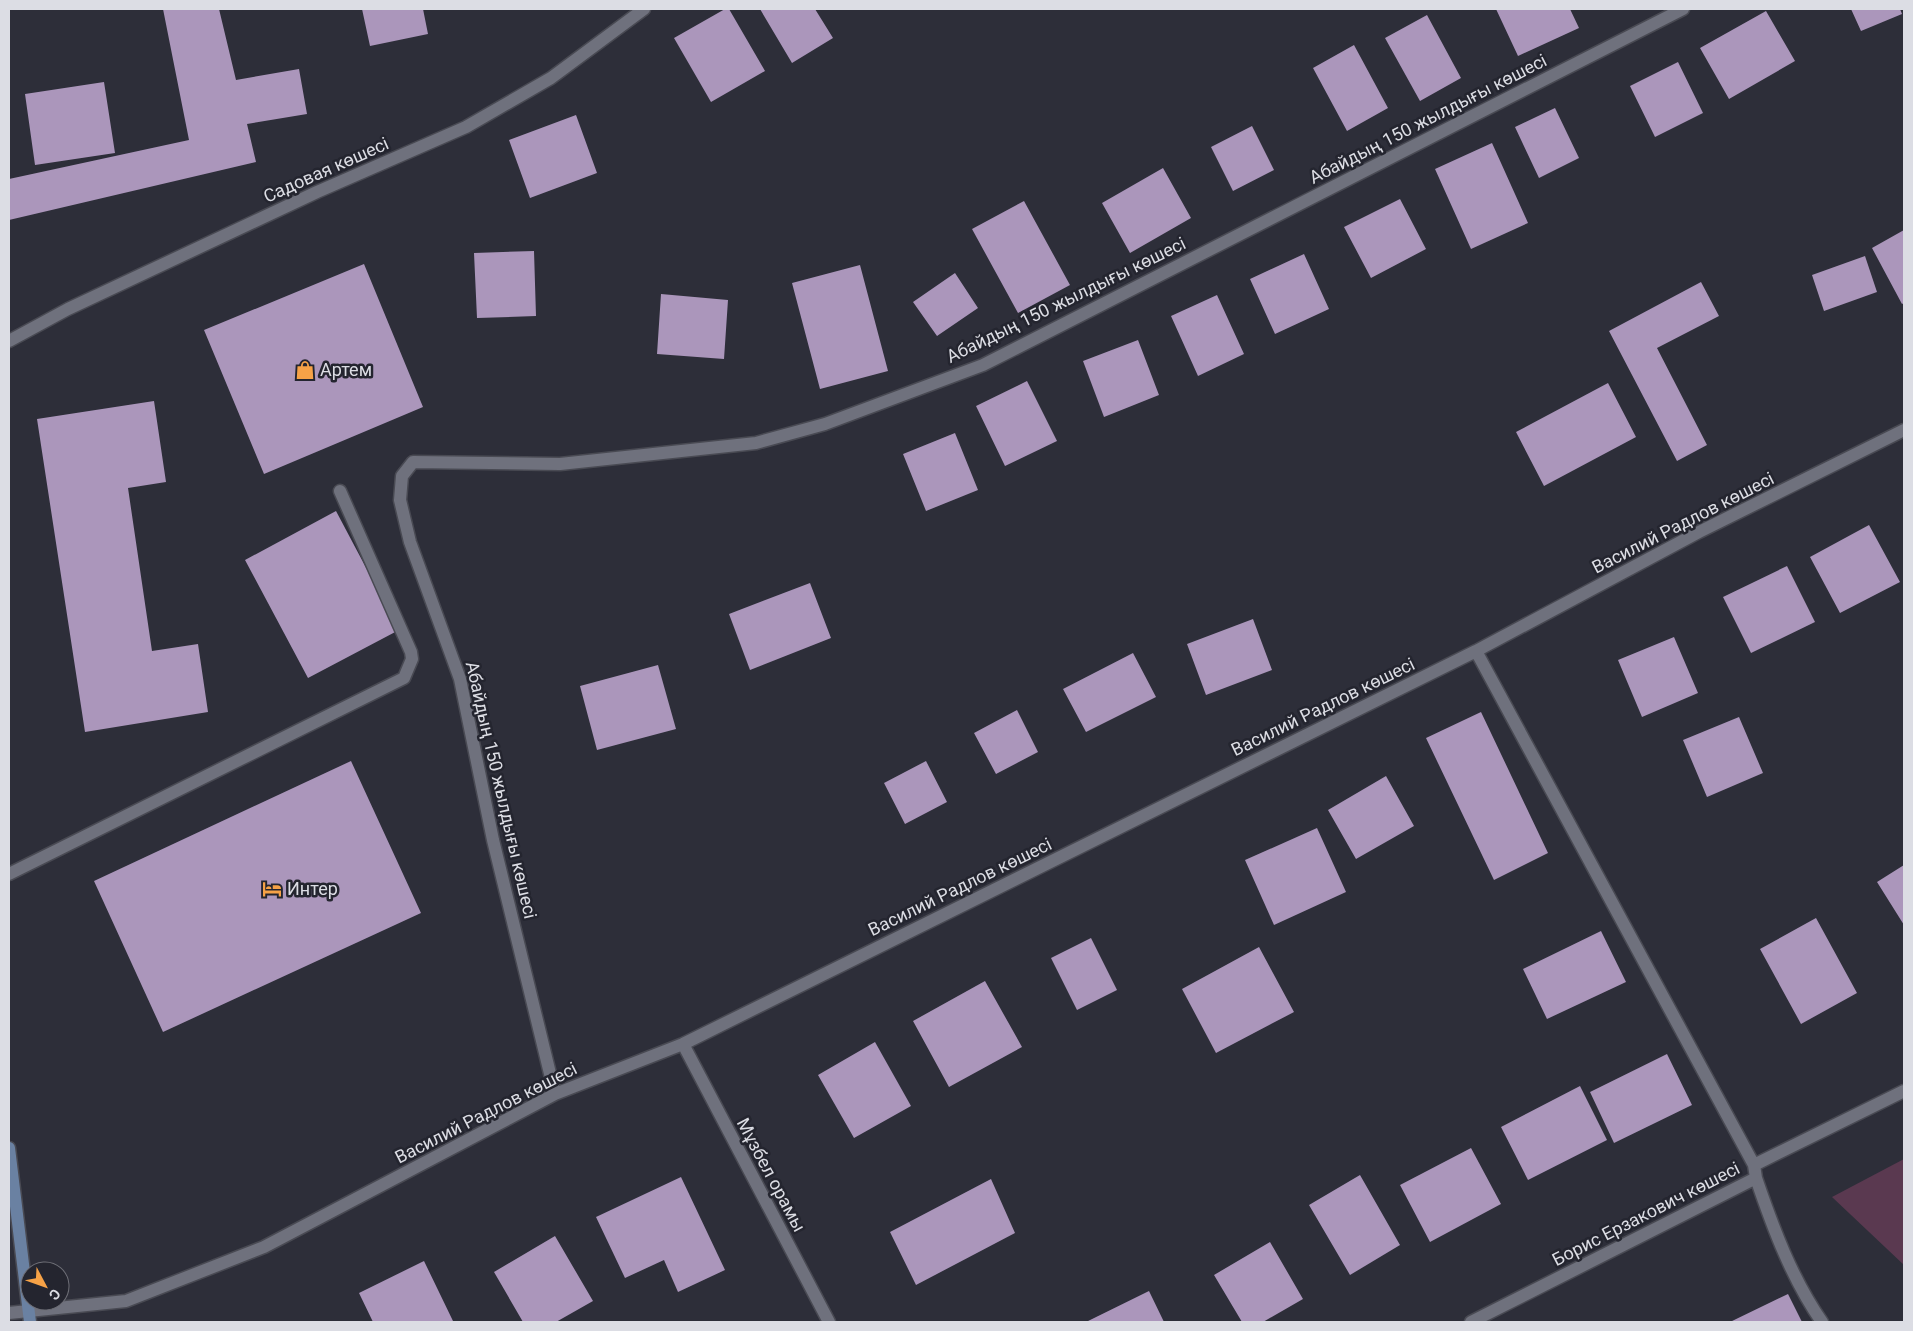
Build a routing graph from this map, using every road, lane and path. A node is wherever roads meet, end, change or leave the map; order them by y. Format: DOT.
graph roads {
  1 [pos="644,9"];
  2 [pos="1683,9"];
  3 [pos="9,341"];
  4 [pos="1904,430"];
  5 [pos="340,491"];
  6 [pos="1476,651"];
  7 [pos="9,874"];
  8 [pos="683,1044"];
  9 [pos="1904,1091"];
  10 [pos="555,1094"];
  11 [pos="9,1148"];
  12 [pos="1754,1165"];
  13 [pos="1756,1178"];
  14 [pos="9,1313"];
  15 [pos="29,1316"];
  16 [pos="829,1322"];
  17 [pos="1471,1322"];
  18 [pos="1822,1322"];
  1 -- 3 [label="street, Садовая көшесі"];
  2 -- 10 [label="street, Абайдың 150 жылдығы көшесі"];
  4 -- 6 [label="street, Василий Радлов көшесі"];
  5 -- 7 [label="street"];
  6 -- 8 [label="street, Василий Радлов көшесі"];
  6 -- 12 [label="street"];
  8 -- 10 [label="street, Василий Радлов көшесі"];
  8 -- 16 [label="street, Мұзбел орамы"];
  9 -- 12 [label="street, Борис Ерзакович көшесі"];
  10 -- 15 [label="street, Василий Радлов көшесі"];
  11 -- 15 [label="street"];
  12 -- 13 [label="street, Борис Ерзакович көшесі"];
  13 -- 17 [label="street, Борис Ерзакович көшесі"];
  13 -- 18 [label="street"];
  14 -- 15 [label="street, Василий Радлов көшесі"];
}
